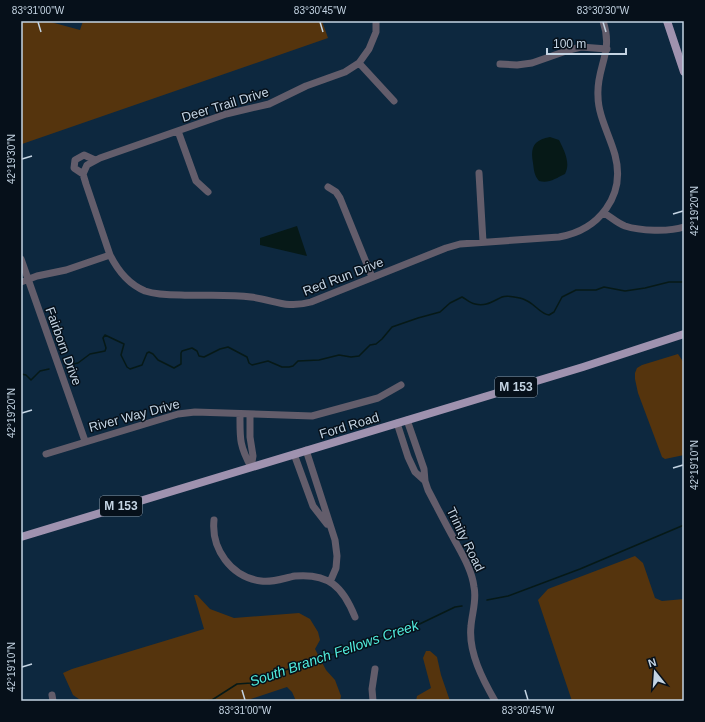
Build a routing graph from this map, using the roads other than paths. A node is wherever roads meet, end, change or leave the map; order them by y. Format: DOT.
graph roads {
  1 [pos="376,21"];
  2 [pos="603,21"];
  3 [pos="667,21"];
  4 [pos="606,49"];
  5 [pos="682,61"];
  6 [pos="359,63"];
  7 [pos="500,64"];
  8 [pos="684,72"];
  9 [pos="394,101"];
  10 [pos="178,131"];
  11 [pos="75,160"];
  12 [pos="95,160"];
  13 [pos="84,172"];
  14 [pos="479,173"];
  15 [pos="328,187"];
  16 [pos="208,192"];
  17 [pos="604,213"];
  18 [pos="684,227"];
  19 [pos="483,242"];
  20 [pos="110,255"];
  21 [pos="21,259"];
  22 [pos="372,277"];
  23 [pos="25,281"];
  24 [pos="684,334"];
  25 [pos="400,385"];
  26 [pos="240,414"];
  27 [pos="250,414"];
  28 [pos="407,420"];
  29 [pos="397,423"];
  30 [pos="86,441"];
  31 [pos="306,450"];
  32 [pos="46,454"];
  33 [pos="294,454"];
  34 [pos="251,467"];
  35 [pos="425,481"];
  36 [pos="320,495"];
  37 [pos="310,498"];
  38 [pos="214,520"];
  39 [pos="331,528"];
  40 [pos="21,537"];
  41 [pos="330,582"];
  42 [pos="355,617"];
  43 [pos="375,669"];
  44 [pos="373,701"];
  45 [pos="495,701"];
  1 -- 6 [label="street, Deer Trail Drive"];
  2 -- 4 [label="street"];
  3 -- 5 [label="main road"];
  4 -- 7 [label="street"];
  4 -- 17 [label="street"];
  5 -- 8 [label="main road"];
  6 -- 9 [label="street"];
  6 -- 10 [label="street, Deer Trail Drive"];
  10 -- 12 [label="street, Deer Trail Drive"];
  10 -- 16 [label="street"];
  11 -- 12 [label="street, Deer Trail Drive"];
  11 -- 13 [label="street, Red Run Drive"];
  12 -- 13 [label="street, Deer Trail Drive"];
  13 -- 20 [label="street, Red Run Drive"];
  14 -- 19 [label="street"];
  15 -- 22 [label="street"];
  17 -- 18 [label="street"];
  17 -- 19 [label="street, Red Run Drive"];
  19 -- 22 [label="street, Red Run Drive"];
  20 -- 22 [label="street, Red Run Drive"];
  20 -- 23 [label="street"];
  21 -- 23 [label="street, Fairborn Drive"];
  23 -- 30 [label="street, Fairborn Drive"];
  24 -- 28 [label="main road, Ford Road / M 153"];
  25 -- 27 [label="street, River Way Drive"];
  26 -- 27 [label="street, River Way Drive"];
  26 -- 30 [label="street, River Way Drive"];
  26 -- 34 [label="street"];
  27 -- 34 [label="street"];
  28 -- 29 [label="main road, Ford Road / M 153"];
  28 -- 35 [label="street, Trinity Road"];
  29 -- 31 [label="main road, Ford Road / M 153"];
  29 -- 35 [label="street, Trinity Road"];
  30 -- 32 [label="street, River Way Drive"];
  31 -- 33 [label="main road, Ford Road / M 153"];
  31 -- 36 [label="street"];
  33 -- 34 [label="main road, Ford Road / M 153"];
  33 -- 37 [label="street"];
  34 -- 40 [label="main road, Ford Road / M 153"];
  35 -- 45 [label="street, Trinity Road"];
  36 -- 37 [label="street"];
  36 -- 39 [label="street"];
  37 -- 39 [label="street"];
  38 -- 41 [label="street"];
  39 -- 41 [label="street"];
  41 -- 42 [label="street"];
  43 -- 44 [label="street"];
}
